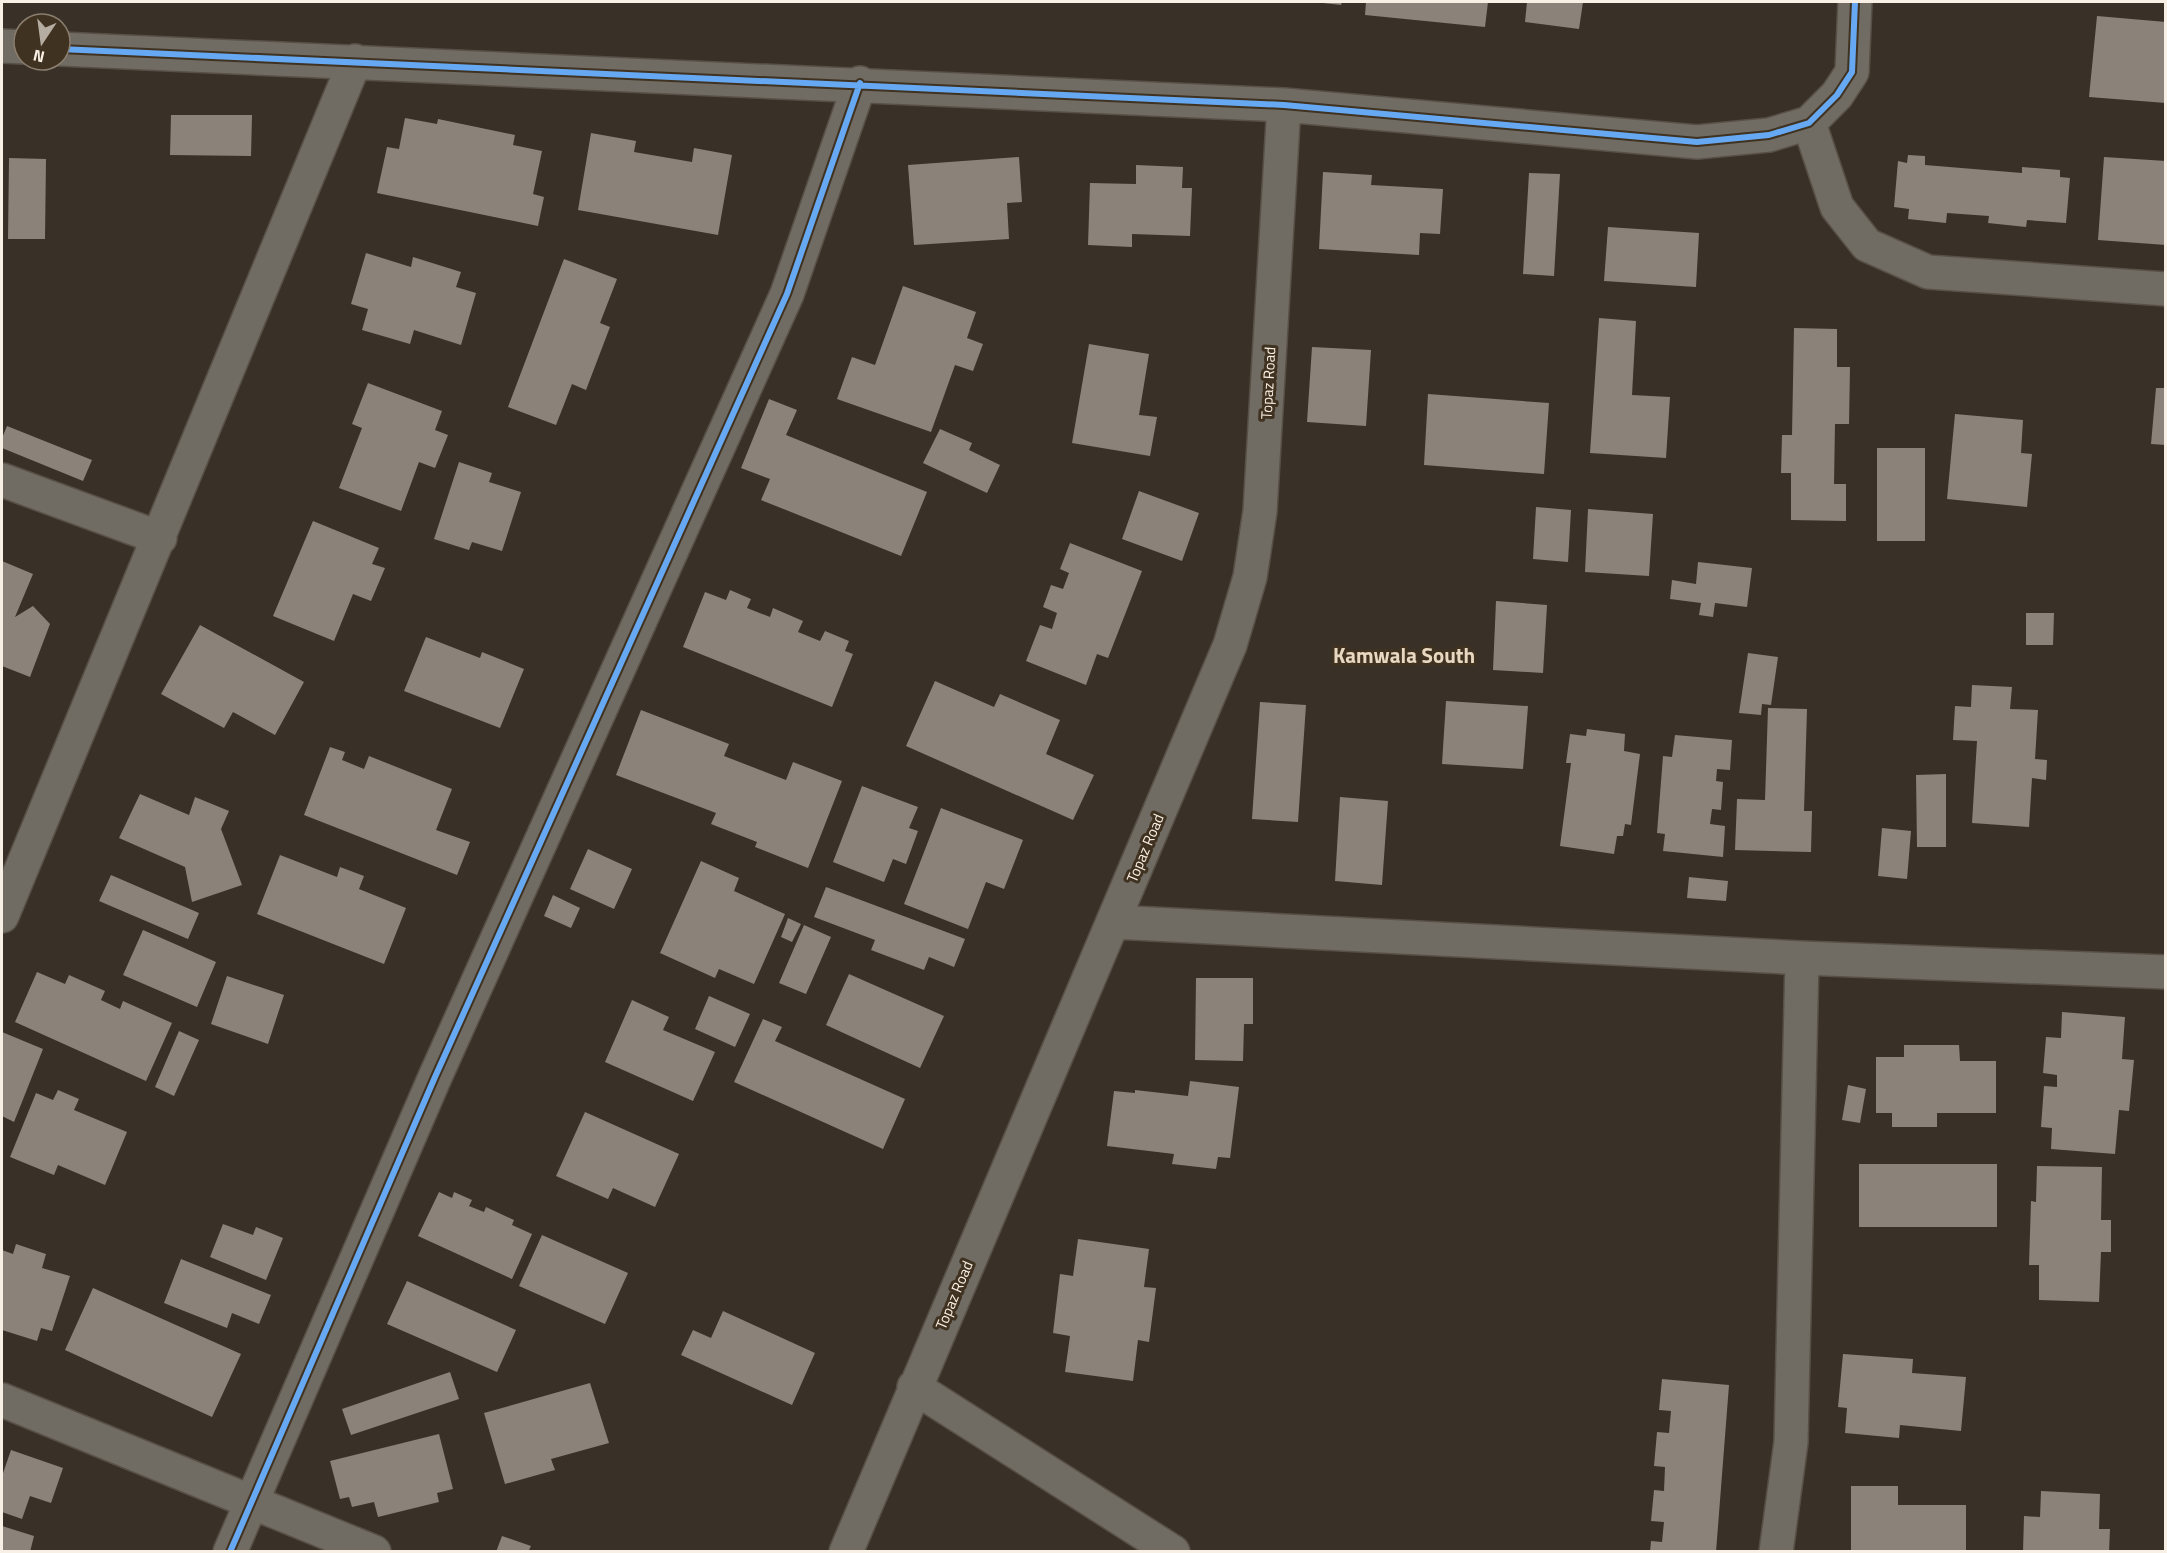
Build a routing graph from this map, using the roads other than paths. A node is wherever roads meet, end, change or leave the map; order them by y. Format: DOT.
graph roads {
  1 [pos="1855,2"];
  2 [pos="72,49"];
  3 [pos="355,61"];
  4 [pos="860,83"];
  5 [pos="1284,105"];
  6 [pos="1809,123"];
  7 [pos="2166,289"];
  8 [pos="2,480"];
  9 [pos="160,538"];
  10 [pos="5,898"];
  11 [pos="1114,922"];
  12 [pos="1802,958"];
  13 [pos="2166,972"];
  14 [pos="914,1387"];
  15 [pos="2,1400"];
  16 [pos="250,1501"];
  17 [pos="230,1551"];
  18 [pos="374,1551"];
  19 [pos="846,1551"];
  20 [pos="1173,1551"];
  21 [pos="1776,1551"];
  1 -- 6 [label="street"];
  2 -- 3 [label="street"];
  3 -- 4 [label="street"];
  3 -- 9 [label="street"];
  4 -- 5 [label="street"];
  4 -- 16 [label="street"];
  5 -- 6 [label="street"];
  5 -- 11 [label="street, Topaz Road"];
  6 -- 7 [label="street"];
  8 -- 9 [label="street"];
  9 -- 10 [label="street"];
  11 -- 12 [label="street"];
  11 -- 14 [label="street, Topaz Road"];
  12 -- 13 [label="street"];
  12 -- 21 [label="street"];
  14 -- 19 [label="street, Topaz Road"];
  14 -- 20 [label="street"];
  15 -- 16 [label="street"];
  16 -- 17 [label="street"];
  16 -- 18 [label="street"];
}
